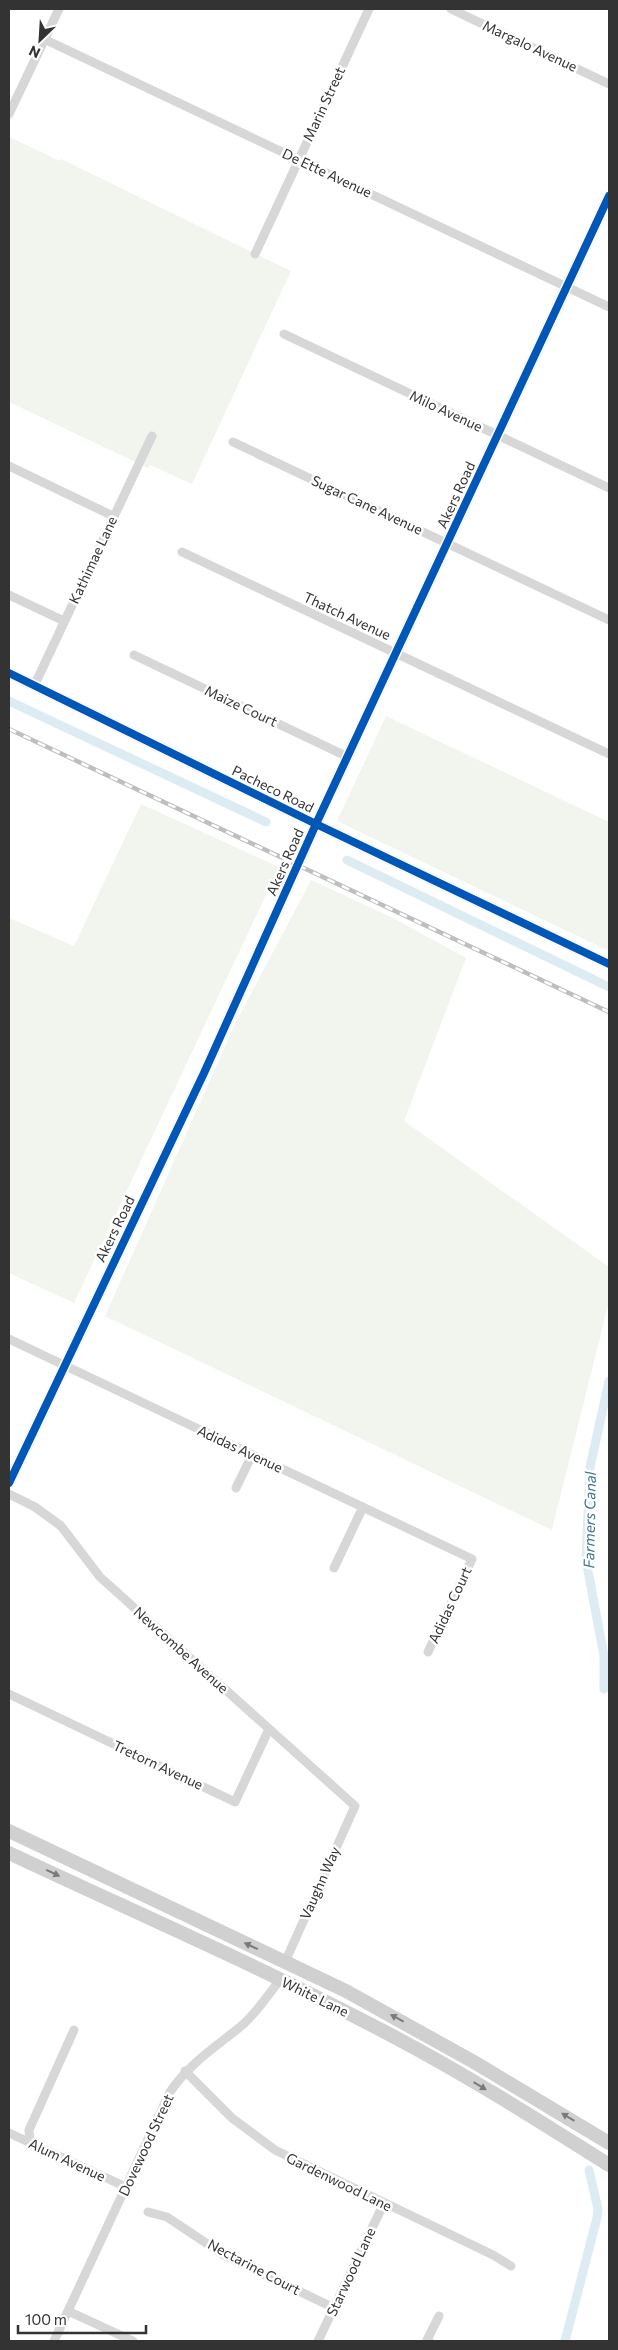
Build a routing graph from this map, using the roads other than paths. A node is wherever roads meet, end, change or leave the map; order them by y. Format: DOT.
graph roads {
  1 [pos="59,9"];
  2 [pos="369,9"];
  3 [pos="450,9"];
  4 [pos="44,39"];
  5 [pos="609,84"];
  6 [pos="9,114"];
  7 [pos="298,160"];
  8 [pos="609,196"];
  9 [pos="255,254"];
  10 [pos="567,287"];
  11 [pos="609,307"];
  12 [pos="284,334"];
  13 [pos="498,435"];
  14 [pos="152,436"];
  15 [pos="233,442"];
  16 [pos="9,466"];
  17 [pos="609,488"];
  18 [pos="113,516"];
  19 [pos="447,543"];
  20 [pos="182,552"];
  21 [pos="9,595"];
  22 [pos="609,620"];
  23 [pos="64,621"];
  24 [pos="396,653"];
  25 [pos="134,655"];
  26 [pos="9,673"];
  27 [pos="35,684"];
  28 [pos="609,754"];
  29 [pos="348,757"];
  30 [pos="316,824"];
  31 [pos="609,964"];
  32 [pos="9,1339"];
  33 [pos="64,1366"];
  34 [pos="252,1455"];
  35 [pos="9,1484"];
  36 [pos="236,1488"];
  37 [pos="9,1494"];
  38 [pos="363,1507"];
  39 [pos="472,1559"];
  40 [pos="334,1568"];
  41 [pos="428,1652"];
  42 [pos="9,1694"];
  43 [pos="269,1729"];
  44 [pos="355,1806"];
  45 [pos="9,1832"];
  46 [pos="9,1852"];
  47 [pos="207,1946"];
  48 [pos="285,1962"];
  49 [pos="280,1980"];
  50 [pos="377,2007"];
  51 [pos="74,2030"];
  52 [pos="385,2032"];
  53 [pos="474,2062"];
  54 [pos="185,2071"];
  55 [pos="9,2133"];
  56 [pos="30,2143"];
  57 [pos="609,2143"];
  58 [pos="576,2144"];
  59 [pos="609,2154"];
  60 [pos="609,2165"];
  61 [pos="126,2187"];
  62 [pos="384,2203"];
  63 [pos="148,2212"];
  64 [pos="511,2266"];
  65 [pos="334,2308"];
  66 [pos="68,2311"];
  67 [pos="439,2316"];
  68 [pos="54,2341"];
  69 [pos="133,2341"];
  70 [pos="318,2341"];
  71 [pos="429,2341"];
  1 -- 4 [label="street"];
  2 -- 7 [label="street, Marin Street"];
  3 -- 5 [label="street, Margalo Avenue"];
  4 -- 6 [label="street"];
  4 -- 7 [label="street, De Ette Avenue"];
  7 -- 9 [label="street, Marin Street"];
  7 -- 10 [label="street, De Ette Avenue"];
  8 -- 10 [label="street, Akers Road"];
  10 -- 11 [label="street, De Ette Avenue"];
  10 -- 13 [label="street, Akers Road"];
  12 -- 13 [label="street, Milo Avenue"];
  13 -- 17 [label="street, Milo Avenue"];
  13 -- 19 [label="street, Akers Road"];
  14 -- 18 [label="street, Kathimae Lane"];
  15 -- 19 [label="street, Sugar Cane Avenue"];
  16 -- 18 [label="street"];
  18 -- 23 [label="street, Kathimae Lane"];
  19 -- 22 [label="street, Sugar Cane Avenue"];
  19 -- 24 [label="street, Akers Road"];
  20 -- 24 [label="street, Thatch Avenue"];
  21 -- 23 [label="street"];
  23 -- 27 [label="street, Kathimae Lane"];
  24 -- 28 [label="street, Thatch Avenue"];
  24 -- 29 [label="street, Akers Road"];
  25 -- 29 [label="street, Maize Court"];
  26 -- 27 [label="street, Pacheco Road"];
  27 -- 30 [label="street, Pacheco Road"];
  29 -- 30 [label="street, Akers Road"];
  30 -- 31 [label="street, Pacheco Road"];
  30 -- 33 [label="street, Akers Road"];
  32 -- 33 [label="street, Adidas Avenue"];
  33 -- 34 [label="street, Adidas Avenue"];
  33 -- 35 [label="street, Akers Road"];
  34 -- 36 [label="street"];
  34 -- 38 [label="street, Adidas Avenue"];
  37 -- 43 [label="street, Newcombe Avenue"];
  38 -- 39 [label="street, Adidas Avenue"];
  38 -- 40 [label="street"];
  39 -- 41 [label="street, Adidas Court"];
  42 -- 43 [label="street, Tretorn Avenue"];
  43 -- 44 [label="street, Newcombe Avenue"];
  44 -- 48 [label="street, Vaughn Way"];
  48 -- 45 [label="main road, White Lane, one-way"];
  46 -- 47 [label="main road, White Lane, one-way"];
  47 -- 48 [label="main road"];
  47 -- 49 [label="main road, White Lane"];
  48 -- 50 [label="main road, White Lane"];
  49 -- 50 [label="main road"];
  49 -- 52 [label="main road, White Lane"];
  49 -- 54 [label="street, Dovewood Street"];
  53 -- 50 [label="main road, White Lane, one-way"];
  51 -- 56 [label="street"];
  52 -- 53 [label="main road"];
  52 -- 58 [label="main road, White Lane, one-way"];
  57 -- 53 [label="main road, White Lane, one-way"];
  54 -- 61 [label="street, Dovewood Street"];
  54 -- 62 [label="street, Gardenwood Lane"];
  55 -- 56 [label="street, Alum Avenue"];
  56 -- 61 [label="street, Alum Avenue"];
  58 -- 59 [label="main road"];
  58 -- 60 [label="main road, White Lane"];
  61 -- 66 [label="street, Dovewood Street"];
  62 -- 64 [label="street, Gardenwood Lane"];
  62 -- 65 [label="street, Starwood Lane"];
  63 -- 65 [label="street, Nectarine Court"];
  65 -- 70 [label="street, Starwood Lane"];
  66 -- 68 [label="street, Dovewood Street"];
  66 -- 69 [label="street"];
  67 -- 71 [label="street"];
}
